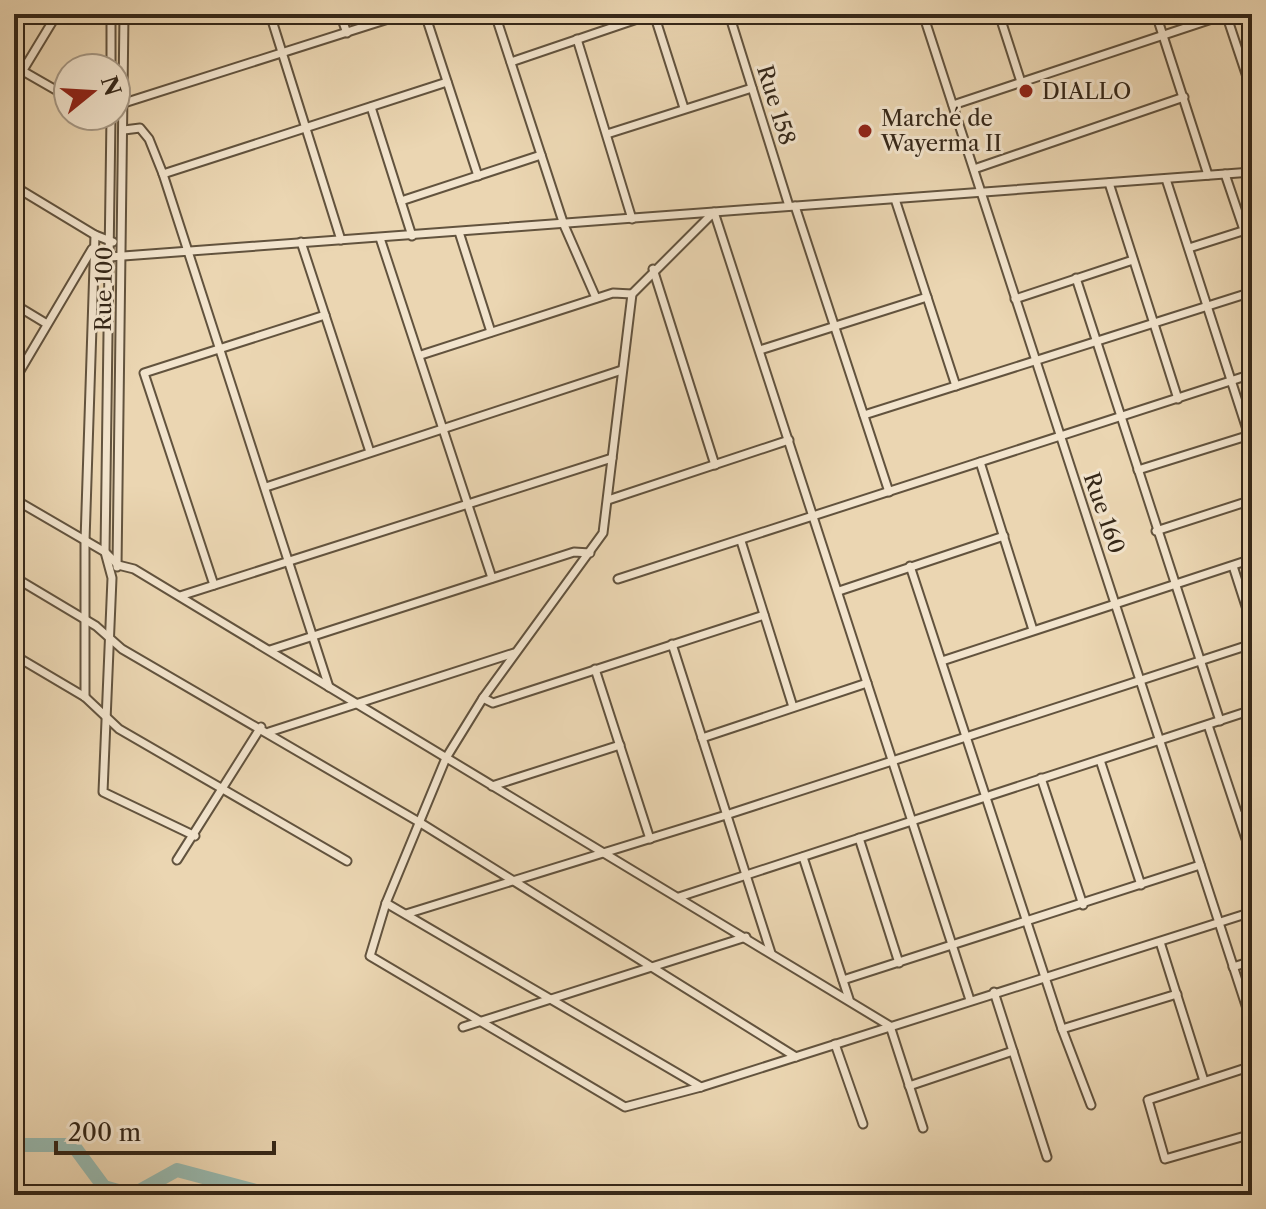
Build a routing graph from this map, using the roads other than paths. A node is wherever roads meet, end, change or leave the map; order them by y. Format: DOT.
graph roads {
  1 [pos="57,14"];
  2 [pos="151,14"];
  3 [pos="270,14"];
  4 [pos="340,14"];
  5 [pos="404,14"];
  6 [pos="425,14"];
  7 [pos="495,14"];
  8 [pos="653,14"];
  9 [pos="729,14"];
  10 [pos="923,14"];
  11 [pos="999,14"];
  12 [pos="1156,14"];
  13 [pos="1226,14"];
  14 [pos="111,17"];
  15 [pos="124,17"];
  16 [pos="347,33"];
  17 [pos="1163,36"];
  18 [pos="577,39"];
  19 [pos="111,52"];
  20 [pos="124,52"];
  21 [pos="282,54"];
  22 [pos="511,62"];
  23 [pos="14,66"];
  24 [pos="23,71"];
  25 [pos="447,82"];
  26 [pos="1021,82"];
  27 [pos="14,85"];
  28 [pos="52,88"];
  29 [pos="752,88"];
  30 [pos="1252,92"];
  31 [pos="1184,97"];
  32 [pos="132,101"];
  33 [pos="953,105"];
  34 [pos="371,107"];
  35 [pos="684,108"];
  36 [pos="306,128"];
  37 [pos="132,129"];
  38 [pos="111,132"];
  39 [pos="124,132"];
  40 [pos="607,134"];
  41 [pos="541,155"];
  42 [pos="974,169"];
  43 [pos="1252,172"];
  44 [pos="163,174"];
  45 [pos="1225,174"];
  46 [pos="1208,175"];
  47 [pos="478,176"];
  48 [pos="1166,179"];
  49 [pos="1109,183"];
  50 [pos="14,186"];
  51 [pos="980,192"];
  52 [pos="895,199"];
  53 [pos="401,201"];
  54 [pos="792,206"];
  55 [pos="714,212"];
  56 [pos="632,219"];
  57 [pos="564,225"];
  58 [pos="1248,229"];
  59 [pos="459,232"];
  60 [pos="95,235"];
  61 [pos="412,236"];
  62 [pos="380,238"];
  63 [pos="341,240"];
  64 [pos="110,242"];
  65 [pos="123,242"];
  66 [pos="301,242"];
  67 [pos="1189,248"];
  68 [pos="93,249"];
  69 [pos="188,251"];
  70 [pos="122,256"];
  71 [pos="110,257"];
  72 [pos="1133,260"];
  73 [pos="653,269"];
  74 [pos="1076,278"];
  75 [pos="1252,292"];
  76 [pos="632,294"];
  77 [pos="927,297"];
  78 [pos="596,298"];
  79 [pos="1015,299"];
  80 [pos="14,304"];
  81 [pos="1207,306"];
  82 [pos="325,315"];
  83 [pos="1154,323"];
  84 [pos="47,324"];
  85 [pos="835,326"];
  86 [pos="491,332"];
  87 [pos="1096,342"];
  88 [pos="220,349"];
  89 [pos="760,350"];
  90 [pos="421,355"];
  91 [pos="1034,361"];
  92 [pos="622,370"];
  93 [pos="1252,374"];
  94 [pos="14,381"];
  95 [pos="1231,381"];
  96 [pos="956,386"];
  97 [pos="1178,399"];
  98 [pos="864,415"];
  99 [pos="1120,417"];
  100 [pos="445,428"];
  101 [pos="1250,435"];
  102 [pos="1059,436"];
  103 [pos="789,440"];
  104 [pos="1252,445"];
  105 [pos="370,452"];
  106 [pos="612,458"];
  107 [pos="980,462"];
  108 [pos="715,465"];
  109 [pos="1138,470"];
  110 [pos="266,487"];
  111 [pos="889,492"];
  112 [pos="14,499"];
  113 [pos="608,500"];
  114 [pos="1252,500"];
  115 [pos="468,502"];
  116 [pos="815,516"];
  117 [pos="1156,531"];
  118 [pos="1004,536"];
  119 [pos="85,541"];
  120 [pos="741,541"];
  121 [pos="105,552"];
  122 [pos="590,553"];
  123 [pos="1252,559"];
  124 [pos="289,561"];
  125 [pos="118,565"];
  126 [pos="910,566"];
  127 [pos="1233,566"];
  128 [pos="14,577"];
  129 [pos="112,578"];
  130 [pos="492,578"];
  131 [pos="618,579"];
  132 [pos="1174,584"];
  133 [pos="214,585"];
  134 [pos="839,591"];
  135 [pos="180,596"];
  136 [pos="1116,604"];
  137 [pos="764,615"];
  138 [pos="87,622"];
  139 [pos="1252,625"];
  140 [pos="1033,630"];
  141 [pos="313,637"];
  142 [pos="110,640"];
  143 [pos="672,644"];
  144 [pos="1252,644"];
  145 [pos="270,650"];
  146 [pos="515,652"];
  147 [pos="14,655"];
  148 [pos="942,661"];
  149 [pos="1199,661"];
  150 [pos="595,669"];
  151 [pos="1139,681"];
  152 [pos="867,683"];
  153 [pos="329,687"];
  154 [pos="85,697"];
  155 [pos="483,698"];
  156 [pos="358,704"];
  157 [pos="793,707"];
  158 [pos="1252,710"];
  159 [pos="107,715"];
  160 [pos="1220,721"];
  161 [pos="1208,725"];
  162 [pos="265,730"];
  163 [pos="968,735"];
  164 [pos="702,738"];
  165 [pos="1159,740"];
  166 [pos="620,745"];
  167 [pos="446,758"];
  168 [pos="892,760"];
  169 [pos="1100,760"];
  170 [pos="1041,778"];
  171 [pos="492,786"];
  172 [pos="224,788"];
  173 [pos="987,797"];
  174 [pos="1252,812"];
  175 [pos="726,815"];
  176 [pos="1239,816"];
  177 [pos="911,820"];
  178 [pos="419,822"];
  179 [pos="195,836"];
  180 [pos="859,838"];
  181 [pos="650,839"];
  182 [pos="605,853"];
  183 [pos="803,857"];
  184 [pos="1252,857"];
  185 [pos="177,860"];
  186 [pos="347,861"];
  187 [pos="1200,865"];
  188 [pos="746,875"];
  189 [pos="514,880"];
  190 [pos="1141,885"];
  191 [pos="679,897"];
  192 [pos="386,903"];
  193 [pos="1083,905"];
  194 [pos="1252,912"];
  195 [pos="406,914"];
  196 [pos="1028,923"];
  197 [pos="1219,923"];
  198 [pos="746,937"];
  199 [pos="1160,942"];
  200 [pos="954,946"];
  201 [pos="771,953"];
  202 [pos="1252,961"];
  203 [pos="899,963"];
  204 [pos="655,966"];
  205 [pos="1233,967"];
  206 [pos="1046,977"];
  207 [pos="843,980"];
  208 [pos="994,992"];
  209 [pos="1177,994"];
  210 [pos="551,999"];
  211 [pos="849,999"];
  212 [pos="970,1000"];
  213 [pos="479,1022"];
  214 [pos="1252,1024"];
  215 [pos="890,1026"];
  216 [pos="463,1027"];
  217 [pos="1062,1029"];
  218 [pos="835,1044"];
  219 [pos="1013,1051"];
  220 [pos="796,1057"];
  221 [pos="1252,1066"];
  222 [pos="1204,1081"];
  223 [pos="909,1086"];
  224 [pos="701,1087"];
  225 [pos="1091,1105"];
  226 [pos="863,1124"];
  227 [pos="923,1128"];
  228 [pos="1252,1134"];
  229 [pos="1047,1157"];
  1 -- 24 [label="street"];
  2 -- 15 [label="street"];
  3 -- 21 [label="street"];
  4 -- 16 [label="street"];
  5 -- 16 [label="street"];
  6 -- 25 [label="street"];
  7 -- 22 [label="street"];
  8 -- 18 [label="street"];
  8 -- 35 [label="street"];
  9 -- 29 [label="street, Rue 158"];
  10 -- 33 [label="street, Rue 160"];
  11 -- 26 [label="street"];
  12 -- 17 [label="street"];
  13 -- 17 [label="street"];
  13 -- 30 [label="street"];
  14 -- 15 [label="street"];
  14 -- 19 [label="street"];
  15 -- 20 [label="street, Rue 100"];
  16 -- 21 [label="street"];
  17 -- 26 [label="street"];
  17 -- 31 [label="street"];
  18 -- 22 [label="street"];
  18 -- 40 [label="street"];
  21 -- 32 [label="street"];
  21 -- 36 [label="street"];
  22 -- 41 [label="street"];
  23 -- 24 [label="street"];
  24 -- 27 [label="street"];
  24 -- 28 [label="street"];
  25 -- 34 [label="street"];
  25 -- 47 [label="street"];
  26 -- 33 [label="street"];
  29 -- 35 [label="street"];
  29 -- 54 [label="street, Rue 158"];
  31 -- 42 [label="street"];
  31 -- 46 [label="street"];
  33 -- 42 [label="street, Rue 160"];
  34 -- 36 [label="street"];
  34 -- 53 [label="street"];
  35 -- 40 [label="street"];
  36 -- 44 [label="street"];
  36 -- 63 [label="street"];
  37 -- 44 [label="street"];
  38 -- 64 [label="street"];
  39 -- 65 [label="street, Rue 100"];
  40 -- 56 [label="street"];
  41 -- 47 [label="street"];
  41 -- 57 [label="street"];
  42 -- 51 [label="street, Rue 160"];
  43 -- 45 [label="street"];
  44 -- 69 [label="street"];
  45 -- 46 [label="street"];
  45 -- 58 [label="street"];
  46 -- 48 [label="street"];
  47 -- 53 [label="street"];
  48 -- 49 [label="street"];
  48 -- 67 [label="street"];
  49 -- 51 [label="street"];
  49 -- 72 [label="street"];
  50 -- 60 [label="street"];
  51 -- 52 [label="street"];
  51 -- 79 [label="street, Rue 160"];
  52 -- 54 [label="street"];
  52 -- 77 [label="street"];
  53 -- 61 [label="street"];
  54 -- 55 [label="street"];
  54 -- 85 [label="street, Rue 158"];
  55 -- 56 [label="street"];
  55 -- 73 [label="street"];
  55 -- 89 [label="street"];
  56 -- 57 [label="street"];
  57 -- 59 [label="street"];
  57 -- 78 [label="street"];
  58 -- 67 [label="street"];
  59 -- 61 [label="street"];
  59 -- 86 [label="street"];
  60 -- 64 [label="street"];
  60 -- 68 [label="street"];
  61 -- 62 [label="street"];
  62 -- 63 [label="street"];
  62 -- 90 [label="street"];
  63 -- 66 [label="street"];
  64 -- 65 [label="street"];
  64 -- 71 [label="street"];
  65 -- 70 [label="street, Rue 100"];
  66 -- 69 [label="street"];
  66 -- 82 [label="street"];
  67 -- 81 [label="street"];
  68 -- 84 [label="street"];
  68 -- 119 [label="street"];
  69 -- 70 [label="street"];
  69 -- 88 [label="street"];
  70 -- 71 [label="street"];
  70 -- 125 [label="street, Rue 100"];
  71 -- 121 [label="street"];
  72 -- 74 [label="street"];
  72 -- 83 [label="street"];
  73 -- 76 [label="street"];
  73 -- 108 [label="street"];
  74 -- 79 [label="street"];
  74 -- 87 [label="street"];
  75 -- 81 [label="street"];
  76 -- 78 [label="street"];
  76 -- 92 [label="street"];
  77 -- 85 [label="street"];
  77 -- 96 [label="street"];
  78 -- 86 [label="street"];
  79 -- 91 [label="street, Rue 160"];
  80 -- 84 [label="street"];
  81 -- 83 [label="street"];
  81 -- 95 [label="street"];
  82 -- 88 [label="street"];
  82 -- 105 [label="street"];
  83 -- 87 [label="street"];
  83 -- 97 [label="street"];
  84 -- 94 [label="street"];
  85 -- 89 [label="street"];
  85 -- 98 [label="street, Rue 158"];
  86 -- 90 [label="street"];
  87 -- 91 [label="street"];
  87 -- 99 [label="street"];
  88 -- 110 [label="street"];
  88 -- 133 [label="street"];
  89 -- 103 [label="street"];
  90 -- 100 [label="street"];
  91 -- 96 [label="street"];
  91 -- 102 [label="street, Rue 160"];
  92 -- 100 [label="street"];
  92 -- 106 [label="street"];
  93 -- 95 [label="street"];
  95 -- 97 [label="street"];
  95 -- 101 [label="street"];
  96 -- 98 [label="street"];
  97 -- 99 [label="street"];
  98 -- 111 [label="street, Rue 158"];
  99 -- 102 [label="street"];
  99 -- 109 [label="street"];
  100 -- 105 [label="street"];
  100 -- 115 [label="street"];
  101 -- 104 [label="street"];
  101 -- 109 [label="street"];
  102 -- 107 [label="street"];
  102 -- 136 [label="street, Rue 160"];
  103 -- 108 [label="street"];
  103 -- 116 [label="street"];
  105 -- 110 [label="street"];
  106 -- 113 [label="street"];
  106 -- 115 [label="street"];
  107 -- 111 [label="street"];
  107 -- 118 [label="street"];
  108 -- 113 [label="street"];
  109 -- 117 [label="street"];
  110 -- 124 [label="street"];
  111 -- 116 [label="street"];
  112 -- 119 [label="street"];
  113 -- 122 [label="street"];
  114 -- 117 [label="street"];
  115 -- 124 [label="street"];
  115 -- 130 [label="street"];
  116 -- 120 [label="street"];
  116 -- 134 [label="street"];
  117 -- 132 [label="street"];
  118 -- 126 [label="street"];
  118 -- 140 [label="street"];
  119 -- 121 [label="street"];
  119 -- 138 [label="street"];
  120 -- 131 [label="street"];
  120 -- 137 [label="street"];
  121 -- 125 [label="street"];
  121 -- 129 [label="street"];
  122 -- 130 [label="street"];
  122 -- 146 [label="street"];
  123 -- 127 [label="street"];
  124 -- 133 [label="street"];
  124 -- 141 [label="street"];
  125 -- 129 [label="street"];
  125 -- 135 [label="street"];
  126 -- 134 [label="street"];
  126 -- 148 [label="street"];
  127 -- 132 [label="street"];
  127 -- 139 [label="street"];
  128 -- 138 [label="street"];
  129 -- 142 [label="street"];
  130 -- 141 [label="street"];
  132 -- 136 [label="street"];
  132 -- 149 [label="street"];
  133 -- 135 [label="street"];
  134 -- 152 [label="street"];
  135 -- 145 [label="street"];
  136 -- 140 [label="street"];
  136 -- 151 [label="street, Rue 160"];
  137 -- 143 [label="street"];
  137 -- 157 [label="street"];
  138 -- 142 [label="street"];
  138 -- 154 [label="street"];
  140 -- 148 [label="street"];
  141 -- 145 [label="street"];
  141 -- 153 [label="street"];
  142 -- 159 [label="street"];
  142 -- 162 [label="street"];
  143 -- 150 [label="street"];
  143 -- 164 [label="street"];
  144 -- 149 [label="street"];
  145 -- 153 [label="street"];
  146 -- 155 [label="street"];
  146 -- 156 [label="street"];
  147 -- 154 [label="street"];
  148 -- 163 [label="street"];
  149 -- 151 [label="street"];
  149 -- 160 [label="street"];
  150 -- 155 [label="street"];
  150 -- 166 [label="street"];
  151 -- 163 [label="street"];
  151 -- 165 [label="street, Rue 160"];
  152 -- 157 [label="street"];
  152 -- 168 [label="street"];
  153 -- 156 [label="street"];
  154 -- 159 [label="street"];
  155 -- 167 [label="street"];
  156 -- 162 [label="street"];
  156 -- 167 [label="street"];
  157 -- 164 [label="street"];
  158 -- 160 [label="street"];
  159 -- 172 [label="street"];
  159 -- 179 [label="street"];
  160 -- 161 [label="street"];
  161 -- 165 [label="street"];
  161 -- 176 [label="street"];
  162 -- 172 [label="street"];
  162 -- 178 [label="street"];
  163 -- 168 [label="street"];
  163 -- 173 [label="street"];
  164 -- 175 [label="street"];
  165 -- 169 [label="street"];
  165 -- 187 [label="street, Rue 160"];
  166 -- 171 [label="street"];
  166 -- 181 [label="street"];
  167 -- 171 [label="street"];
  167 -- 178 [label="street"];
  168 -- 175 [label="street"];
  168 -- 177 [label="street"];
  169 -- 170 [label="street"];
  169 -- 190 [label="street"];
  170 -- 173 [label="street"];
  170 -- 193 [label="street"];
  171 -- 182 [label="street"];
  172 -- 179 [label="street"];
  172 -- 186 [label="street"];
  173 -- 177 [label="street"];
  173 -- 196 [label="street"];
  174 -- 176 [label="street"];
  175 -- 181 [label="street"];
  175 -- 188 [label="street"];
  176 -- 184 [label="street"];
  177 -- 180 [label="street"];
  177 -- 200 [label="street"];
  178 -- 189 [label="street"];
  178 -- 192 [label="street"];
  179 -- 185 [label="street"];
  180 -- 183 [label="street"];
  180 -- 203 [label="street"];
  181 -- 182 [label="street"];
  182 -- 189 [label="street"];
  182 -- 191 [label="street"];
  183 -- 188 [label="street"];
  183 -- 207 [label="street"];
  187 -- 190 [label="street"];
  187 -- 197 [label="street, Rue 160"];
  188 -- 191 [label="street"];
  188 -- 201 [label="street"];
  189 -- 195 [label="street"];
  189 -- 204 [label="street"];
  190 -- 193 [label="street"];
  191 -- 198 [label="street"];
  192 -- 195 [label="street"];
  192 -- 213 [label="street"];
  193 -- 196 [label="street"];
  194 -- 197 [label="street"];
  195 -- 210 [label="street"];
  196 -- 200 [label="street"];
  196 -- 206 [label="street"];
  197 -- 199 [label="street"];
  197 -- 205 [label="street, Rue 160"];
  198 -- 201 [label="street"];
  198 -- 204 [label="street"];
  199 -- 206 [label="street"];
  199 -- 209 [label="street"];
  200 -- 203 [label="street"];
  200 -- 212 [label="street"];
  201 -- 211 [label="street"];
  202 -- 205 [label="street"];
  203 -- 207 [label="street"];
  204 -- 210 [label="street"];
  204 -- 220 [label="street"];
  205 -- 214 [label="street, Rue 160"];
  206 -- 208 [label="street"];
  206 -- 217 [label="street"];
  207 -- 211 [label="street"];
  208 -- 212 [label="street"];
  208 -- 219 [label="street"];
  209 -- 217 [label="street"];
  209 -- 222 [label="street"];
  210 -- 213 [label="street"];
  210 -- 224 [label="street"];
  211 -- 215 [label="street"];
  212 -- 215 [label="street"];
  213 -- 216 [label="street"];
  213 -- 224 [label="street"];
  215 -- 218 [label="street"];
  215 -- 223 [label="street"];
  217 -- 225 [label="street"];
  218 -- 220 [label="street"];
  218 -- 226 [label="street"];
  219 -- 223 [label="street"];
  219 -- 229 [label="street"];
  220 -- 224 [label="street"];
  221 -- 222 [label="street"];
  222 -- 228 [label="street"];
  223 -- 227 [label="street"];
}
